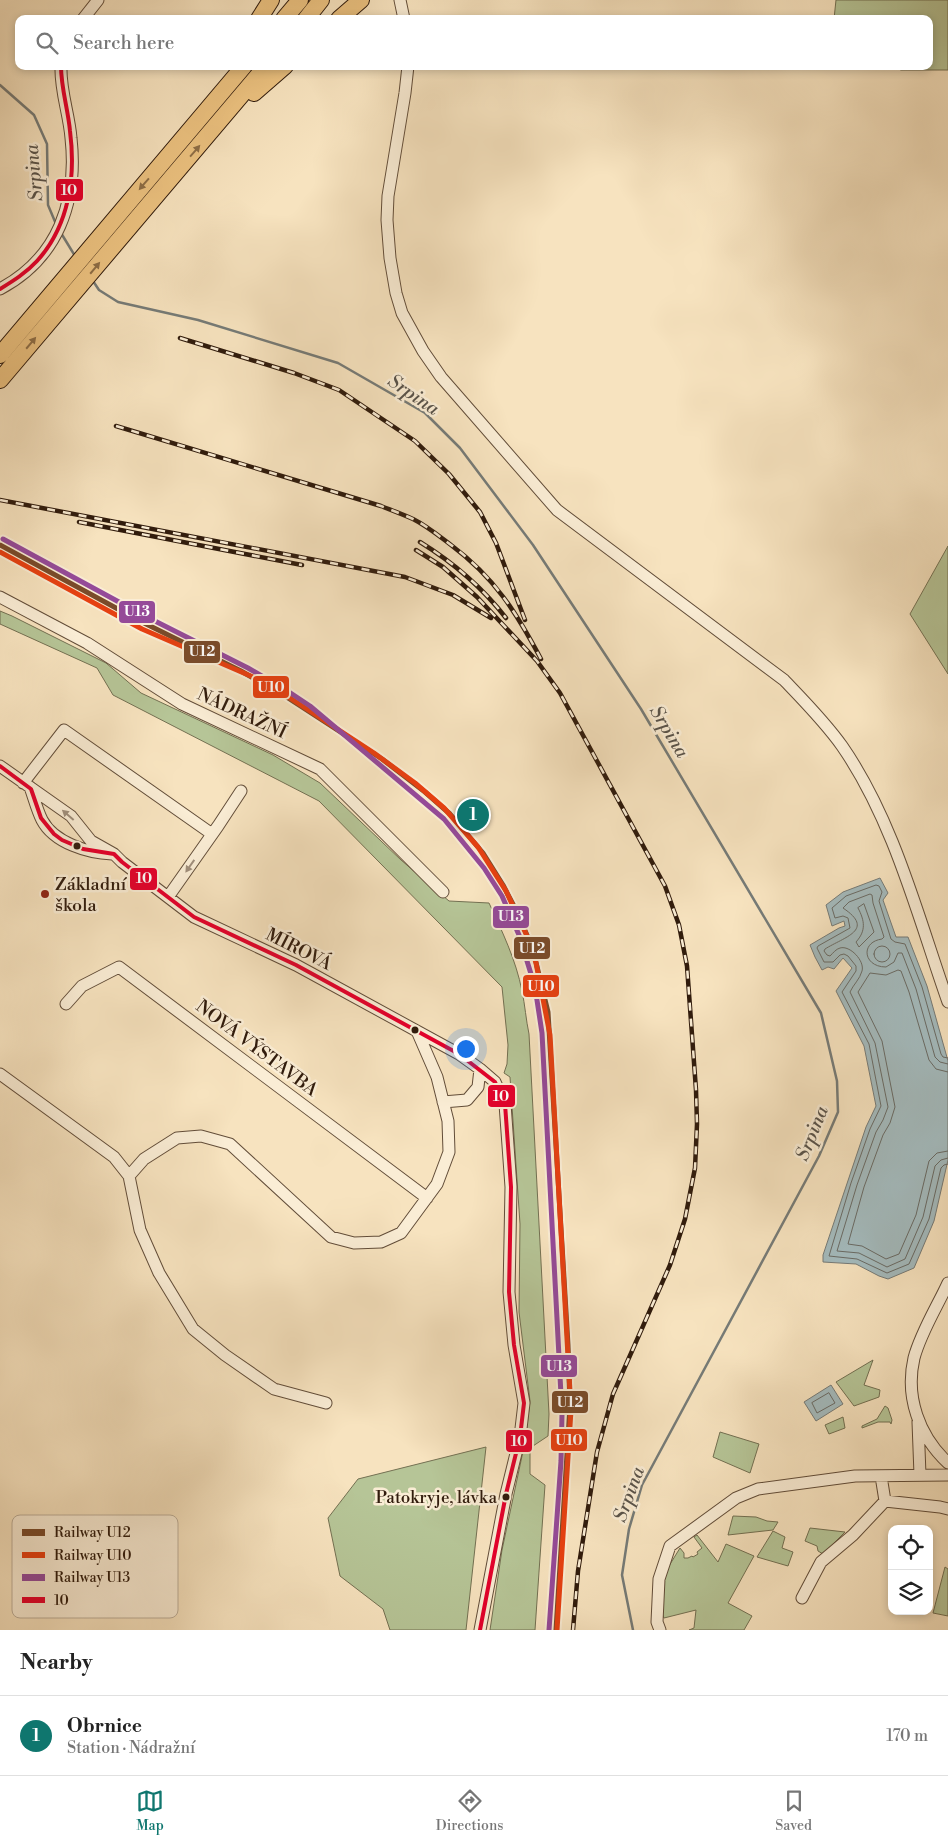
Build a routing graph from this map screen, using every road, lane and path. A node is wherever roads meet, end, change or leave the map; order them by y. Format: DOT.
graph roads {
  1 [pos="98,0"];
  2 [pos="271,0"];
  3 [pos="300,0"];
  4 [pos="321,0"];
  5 [pos="361,0"];
  6 [pos="400,0"];
  7 [pos="86,15"];
  8 [pos="262,15"];
  9 [pos="287,15"];
  10 [pos="309,15"];
  11 [pos="344,15"];
  12 [pos="403,15"];
  13 [pos="61,70"];
  14 [pos="225,70"];
  15 [pos="241,70"];
  16 [pos="263,70"];
  17 [pos="280,70"];
  18 [pos="408,70"];
  19 [pos="233,106"];
  20 [pos="161,164"];
  21 [pos="0,289"];
  22 [pos="0,354"];
  23 [pos="0,380"];
  24 [pos="0,597"];
  25 [pos="0,766"];
  26 [pos="27,785"];
  27 [pos="241,791"];
  28 [pos="212,834"];
  29 [pos="100,850"];
  30 [pos="444,892"];
  31 [pos="168,897"];
  32 [pos="948,1002"];
  33 [pos="66,1004"];
  34 [pos="417,1031"];
  35 [pos="480,1069"];
  36 [pos="0,1074"];
  37 [pos="443,1102"];
  38 [pos="129,1176"];
  39 [pos="427,1198"];
  40 [pos="948,1283"];
  41 [pos="326,1403"];
  42 [pos="918,1420"];
  43 [pos="948,1463"];
  44 [pos="920,1475"];
  45 [pos="948,1475"];
  46 [pos="881,1476"];
  47 [pos="885,1501"];
  48 [pos="948,1509"];
  49 [pos="802,1598"];
  50 [pos="480,1630"];
  51 [pos="660,1630"];
  1 -- 7 [label="street"];
  2 -- 8 [label="highway"];
  3 -- 9 [label="highway"];
  4 -- 10 [label="highway"];
  5 -- 11 [label="highway"];
  6 -- 12 [label="street"];
  13 -- 21 [label="street"];
  14 -- 20 [label="highway"];
  15 -- 20 [label="highway"];
  16 -- 19 [label="highway"];
  17 -- 19 [label="highway"];
  18 -- 32 [label="street"];
  23 -- 19 [label="highway, one-way"];
  20 -- 22 [label="highway, one-way"];
  24 -- 30 [label="street, NÁDRAŽNÍ"];
  25 -- 26 [label="street, MÍROVÁ"];
  26 -- 28 [label="street"];
  29 -- 26 [label="street, MÍROVÁ, one-way"];
  26 -- 29 [label="street, MÍROVÁ"];
  27 -- 28 [label="street"];
  28 -- 31 [label="street, one-way"];
  29 -- 31 [label="street, MÍROVÁ"];
  31 -- 34 [label="street, MÍROVÁ"];
  33 -- 39 [label="street, NOVÁ VÝSTAVBA"];
  34 -- 35 [label="street, MÍROVÁ"];
  34 -- 37 [label="street"];
  35 -- 37 [label="street"];
  35 -- 50 [label="street, MÍROVÁ"];
  36 -- 38 [label="street"];
  37 -- 39 [label="street"];
  38 -- 39 [label="street"];
  38 -- 41 [label="street"];
  40 -- 42 [label="street"];
  42 -- 43 [label="street"];
  42 -- 44 [label="street"];
  44 -- 45 [label="street"];
  44 -- 46 [label="street"];
  46 -- 47 [label="street"];
  46 -- 51 [label="street"];
  47 -- 48 [label="street"];
  47 -- 49 [label="street"];
}
